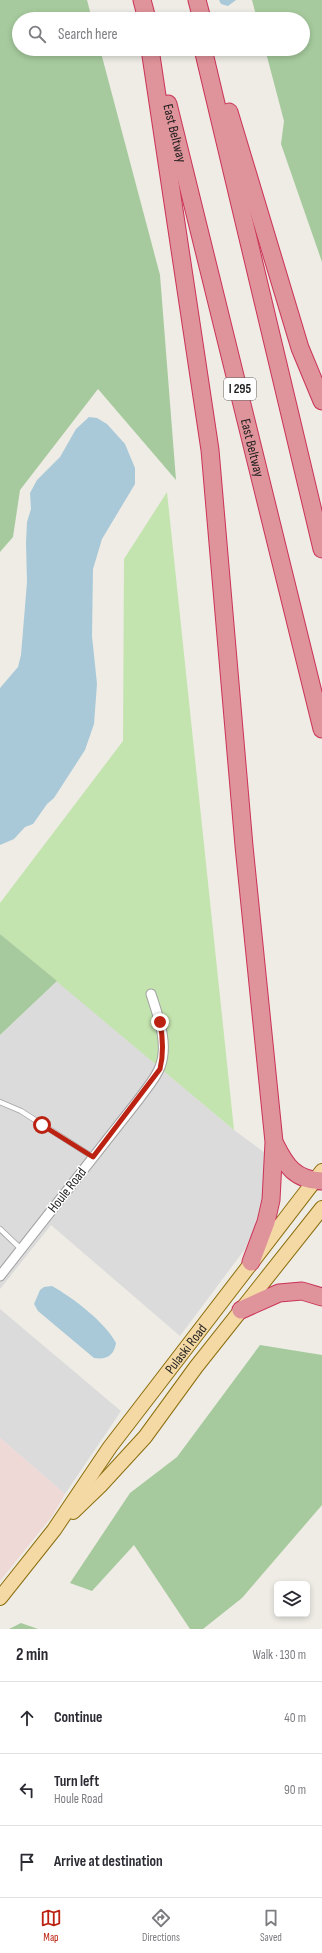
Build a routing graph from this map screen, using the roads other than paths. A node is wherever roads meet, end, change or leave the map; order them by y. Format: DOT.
graph roads {
  1 [pos="191,0"];
  2 [pos="197,0"];
  3 [pos="194,12"];
  4 [pos="200,12"];
  5 [pos="151,56"];
  6 [pos="156,56"];
  7 [pos="205,56"];
  8 [pos="213,56"];
  9 [pos="322,401"];
  10 [pos="322,549"];
  11 [pos="322,729"];
  12 [pos="151,994"];
  13 [pos="0,1102"];
  14 [pos="274,1142"];
  15 [pos="93,1157"];
  16 [pos="319,1178"];
  17 [pos="322,1208"];
  18 [pos="0,1229"];
  19 [pos="21,1249"];
  20 [pos="251,1262"];
  21 [pos="0,1276"];
  22 [pos="322,1297"];
  23 [pos="241,1310"];
  24 [pos="54,1530"];
  25 [pos="0,1598"];
  1 -- 3 [label="highway"];
  2 -- 4 [label="highway"];
  5 -- 14 [label="highway"];
  6 -- 11 [label="highway, East Beltway / I 295"];
  7 -- 10 [label="highway"];
  8 -- 9 [label="highway"];
  12 -- 15 [label="street, Houle Road"];
  13 -- 15 [label="lane"];
  14 -- 16 [label="highway"];
  14 -- 20 [label="highway"];
  15 -- 19 [label="street, Houle Road"];
  16 -- 20 [label="main road, Pulaski Road"];
  17 -- 23 [label="main road, Pulaski Road"];
  18 -- 19 [label="lane"];
  19 -- 21 [label="street, Houle Road"];
  20 -- 24 [label="main road, Pulaski Road"];
  22 -- 23 [label="highway"];
  23 -- 24 [label="main road, Pulaski Road"];
  24 -- 25 [label="main road, Pulaski Road"];
}
